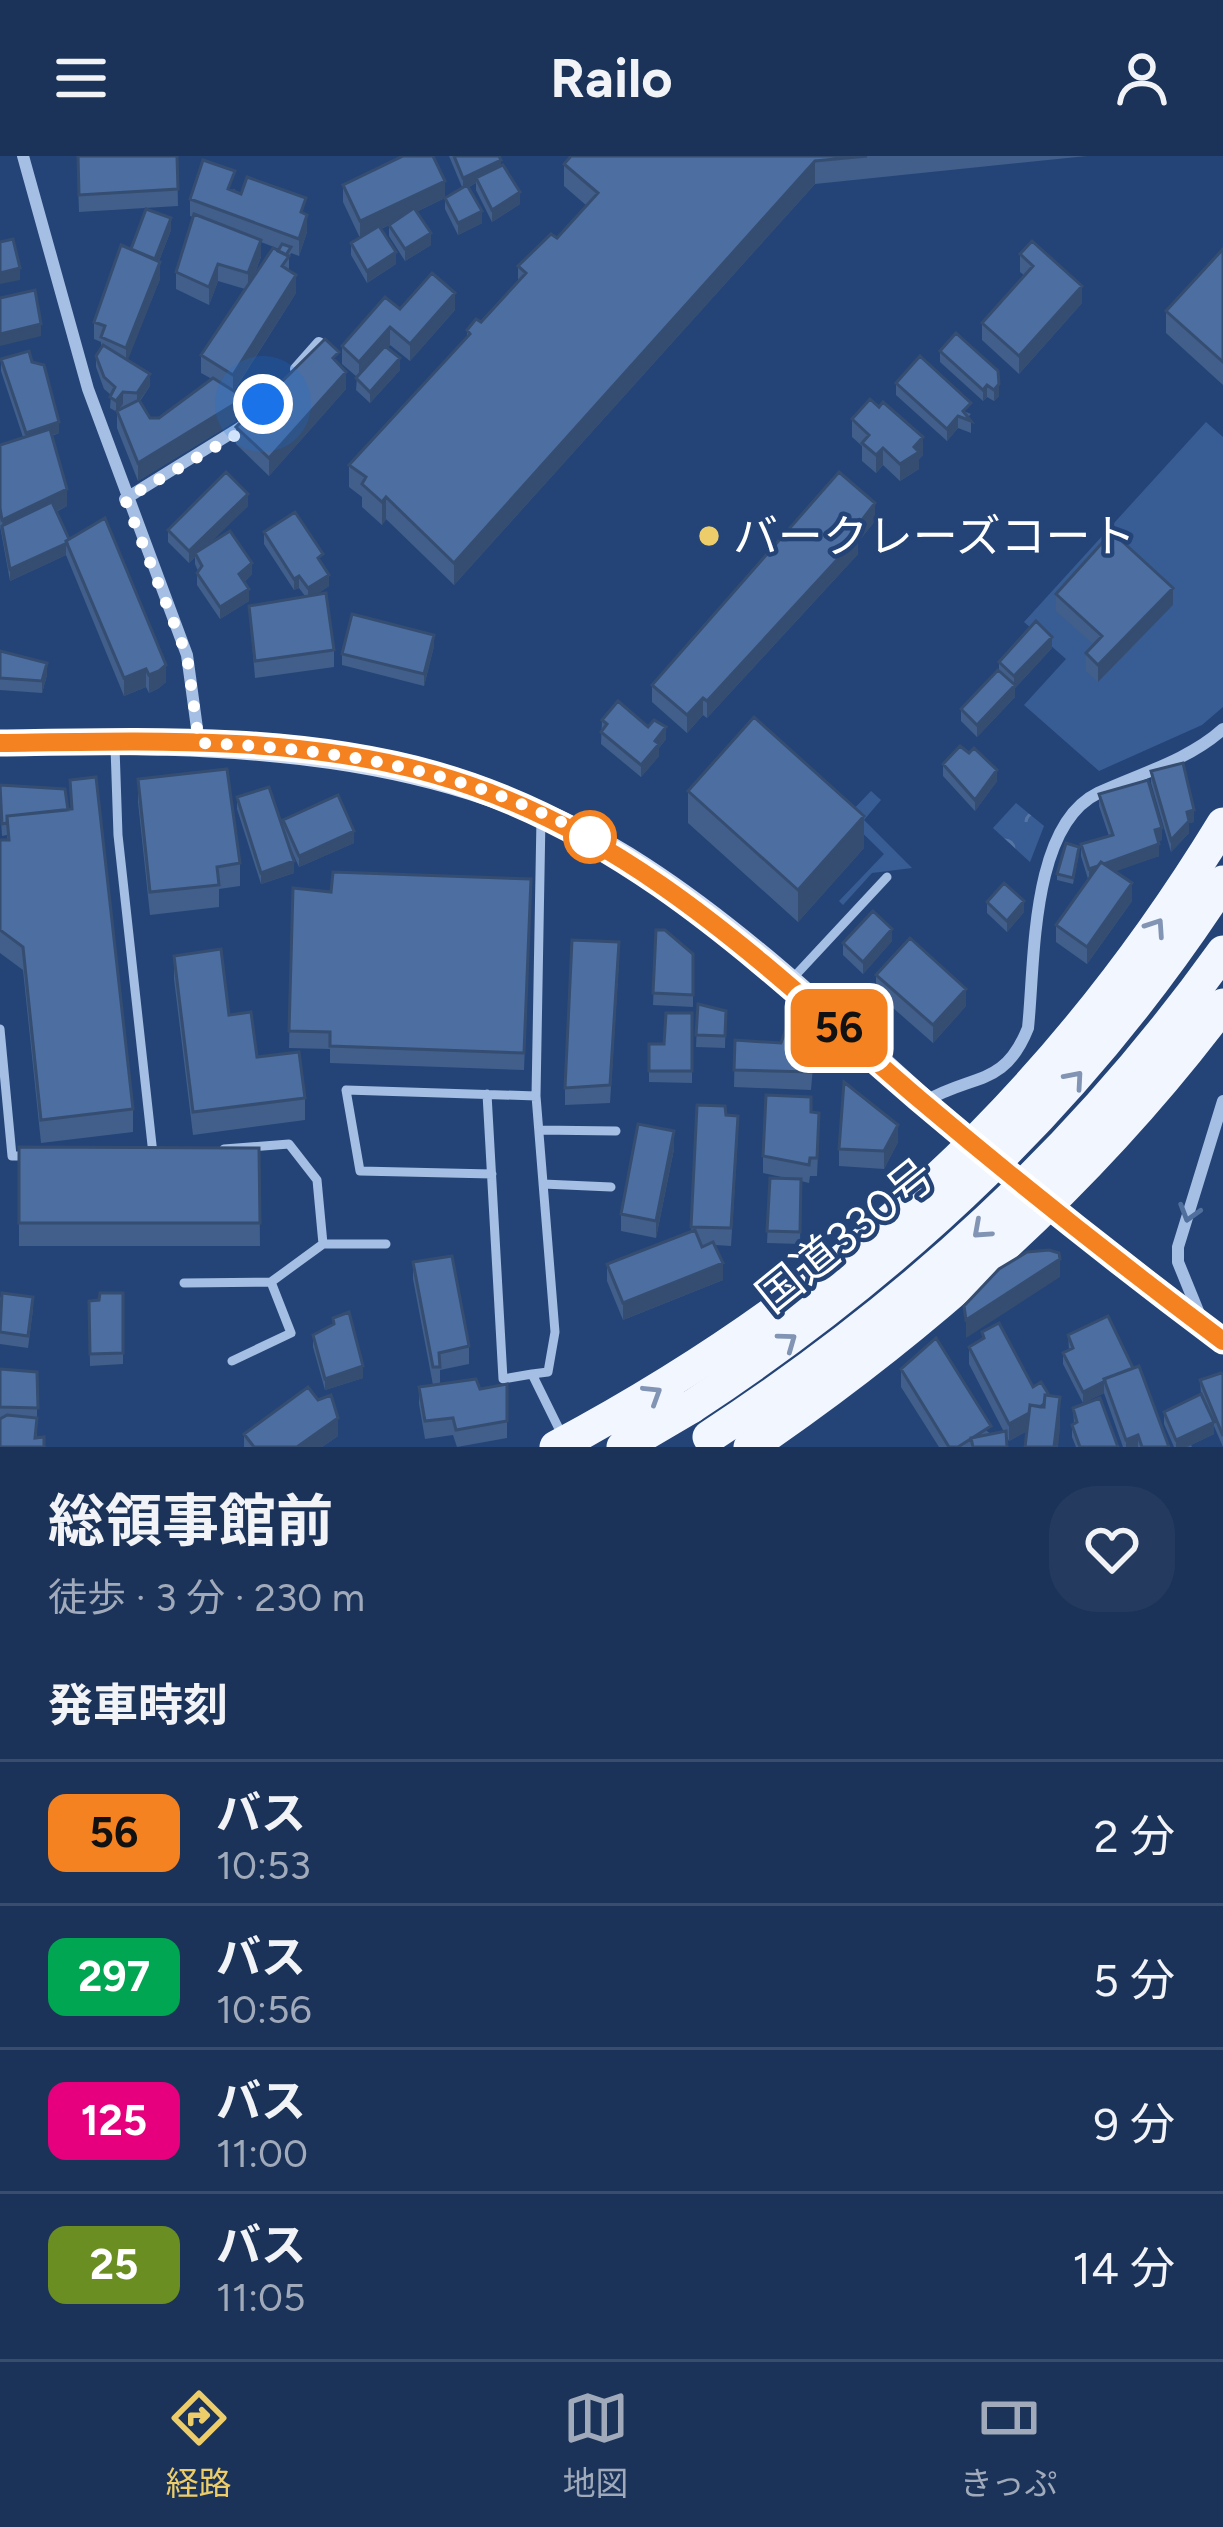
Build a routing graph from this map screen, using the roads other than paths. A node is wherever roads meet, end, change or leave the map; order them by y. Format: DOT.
graph roads {
  1 [pos="23,156"];
  2 [pos="319,343"];
  3 [pos="278,389"];
  4 [pos="263,404"];
  5 [pos="125,499"];
  6 [pos="1223,729"];
  7 [pos="115,742"];
  8 [pos="0,743"];
  9 [pos="199,743"];
  10 [pos="542,812"];
  11 [pos="1223,824"];
  12 [pos="887,877"];
  13 [pos="1223,881"];
  14 [pos="1223,952"];
  15 [pos="789,983"];
  16 [pos="1223,1005"];
  17 [pos="0,1029"];
  18 [pos="487,1094"];
  19 [pos="536,1096"];
  20 [pos="1223,1101"];
  21 [pos="923,1102"];
  22 [pos="539,1130"];
  23 [pos="616,1131"];
  24 [pos="973,1144"];
  25 [pos="220,1149"];
  26 [pos="175,1152"];
  27 [pos="129,1154"];
  28 [pos="152,1154"];
  29 [pos="35,1156"];
  30 [pos="492,1174"];
  31 [pos="543,1184"];
  32 [pos="611,1187"];
  33 [pos="1048,1205"];
  34 [pos="323,1244"];
  35 [pos="386,1244"];
  36 [pos="271,1282"];
  37 [pos="184,1283"];
  38 [pos="1214,1334"];
  39 [pos="232,1361"];
  40 [pos="532,1374"];
  41 [pos="700,1442"];
  42 [pos="561,1444"];
  43 [pos="622,1447"];
  44 [pos="750,1447"];
  1 -- 5 [label="street"];
  2 -- 3 [label="street"];
  4 -- 5 [label="street"];
  5 -- 9 [label="street"];
  6 -- 21 [label="street"];
  7 -- 8 [label="main road"];
  7 -- 9 [label="main road"];
  7 -- 28 [label="lane"];
  9 -- 10 [label="main road"];
  10 -- 15 [label="main road"];
  10 -- 19 [label="lane"];
  24 -- 11 [label="highway, one-way"];
  12 -- 15 [label="lane"];
  43 -- 13 [label="highway, 国道330号, one-way, bridge"];
  14 -- 41 [label="highway, 国道330号, one-way, bridge"];
  15 -- 21 [label="main road"];
  16 -- 33 [label="highway"];
  17 -- 29 [label="lane"];
  18 -- 19 [label="lane"];
  18 -- 30 [label="lane"];
  18 -- 30 [label="lane"];
  19 -- 22 [label="lane"];
  20 -- 38 [label="street, one-way"];
  21 -- 24 [label="main road"];
  22 -- 23 [label="lane"];
  22 -- 31 [label="lane"];
  24 -- 33 [label="main road"];
  42 -- 24 [label="highway, one-way"];
  25 -- 34 [label="lane"];
  26 -- 28 [label="lane"];
  27 -- 28 [label="lane"];
  30 -- 40 [label="lane"];
  31 -- 32 [label="lane"];
  31 -- 40 [label="lane"];
  33 -- 38 [label="main road"];
  33 -- 44 [label="highway"];
  34 -- 35 [label="lane"];
  34 -- 36 [label="lane"];
  36 -- 37 [label="lane"];
  36 -- 39 [label="lane"];
  40 -- 42 [label="lane"];
}
